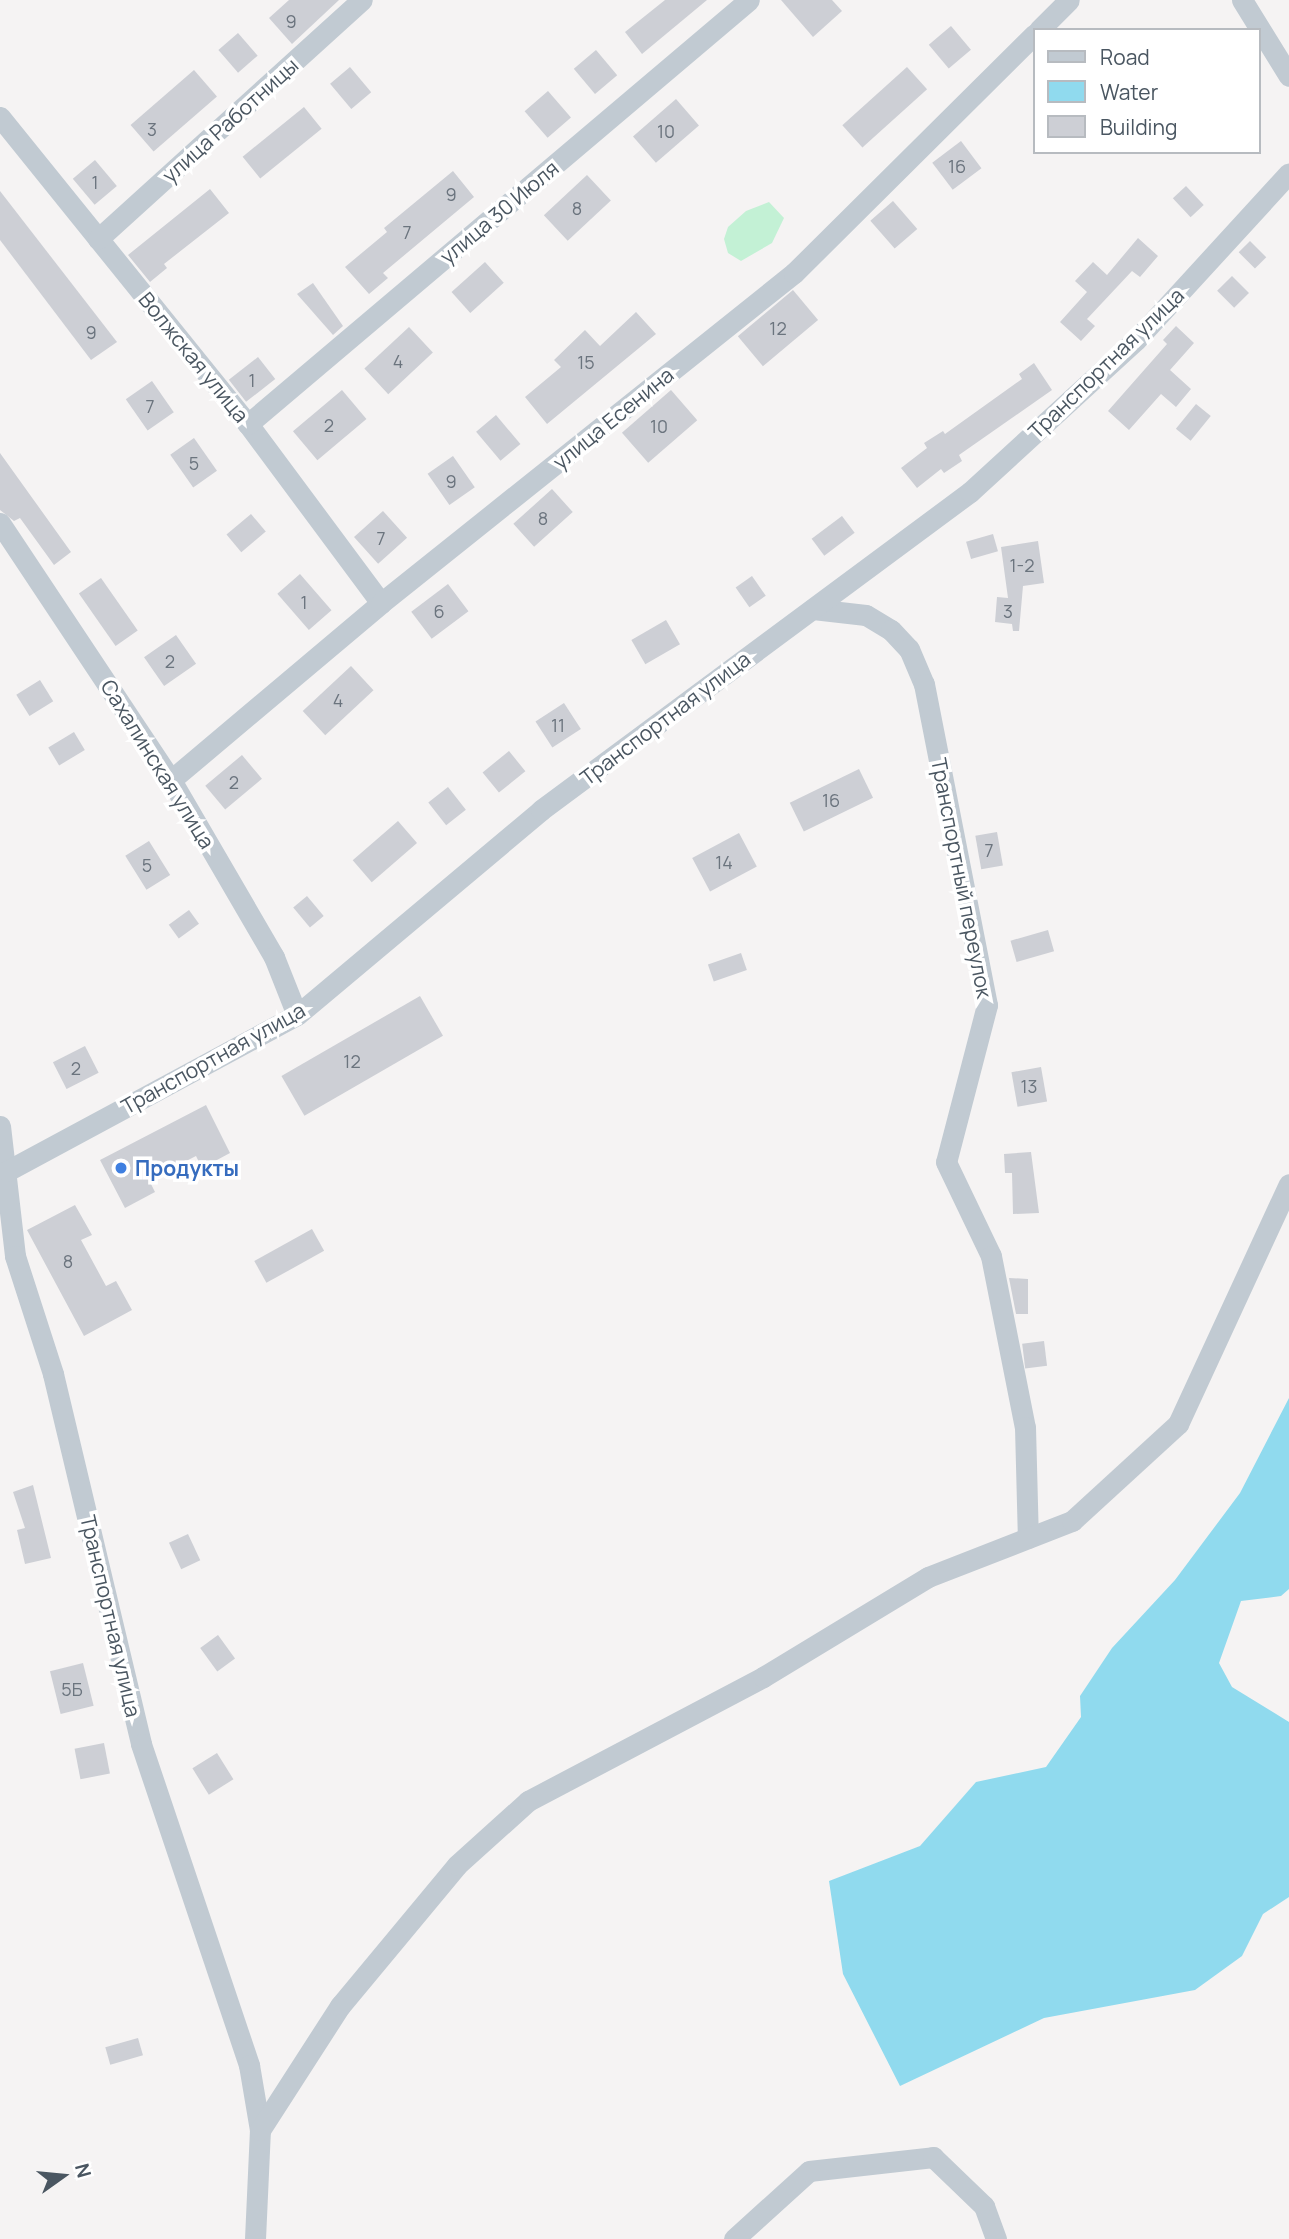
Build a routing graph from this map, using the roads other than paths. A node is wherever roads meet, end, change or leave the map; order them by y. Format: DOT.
graph roads {
  1 [pos="362,0"];
  2 [pos="749,0"];
  3 [pos="1069,0"];
  4 [pos="1242,0"];
  5 [pos="1042,28"];
  6 [pos="1259,28"];
  7 [pos="1261,31"];
  8 [pos="1034,35"];
  9 [pos="1289,76"];
  10 [pos="0,117"];
  11 [pos="1289,173"];
  12 [pos="98,239"];
  13 [pos="248,424"];
  14 [pos="0,523"];
  15 [pos="381,603"];
  16 [pos="813,608"];
  17 [pos="171,780"];
  18 [pos="297,1015"];
  19 [pos="0,1126"];
  20 [pos="4,1171"];
  21 [pos="1289,1184"];
  22 [pos="1028,1538"];
  23 [pos="260,2130"];
  24 [pos="256,2239"];
  25 [pos="734,2239"];
  26 [pos="996,2239"];
  1 -- 12 [label="street, улица Работницы"];
  2 -- 13 [label="street, улица 30 Июля"];
  3 -- 5 [label="street"];
  4 -- 6 [label="street"];
  7 -- 9 [label="street"];
  8 -- 15 [label="street, улица Есенина"];
  10 -- 12 [label="street, Волжская улица"];
  11 -- 16 [label="street, Транспортная улица"];
  12 -- 13 [label="street, Волжская улица"];
  13 -- 15 [label="street, Волжская улица"];
  14 -- 17 [label="street, Сахалинская улица"];
  15 -- 17 [label="street, улица Есенина"];
  16 -- 18 [label="street, Транспортная улица"];
  16 -- 22 [label="street, Транспортный переулок"];
  17 -- 18 [label="street, Сахалинская улица"];
  18 -- 20 [label="street, Транспортная улица"];
  19 -- 20 [label="street"];
  20 -- 23 [label="street, Транспортная улица"];
  21 -- 22 [label="street"];
  22 -- 23 [label="street"];
  23 -- 24 [label="street, Транспортная улица"];
  25 -- 26 [label="street"];
}
